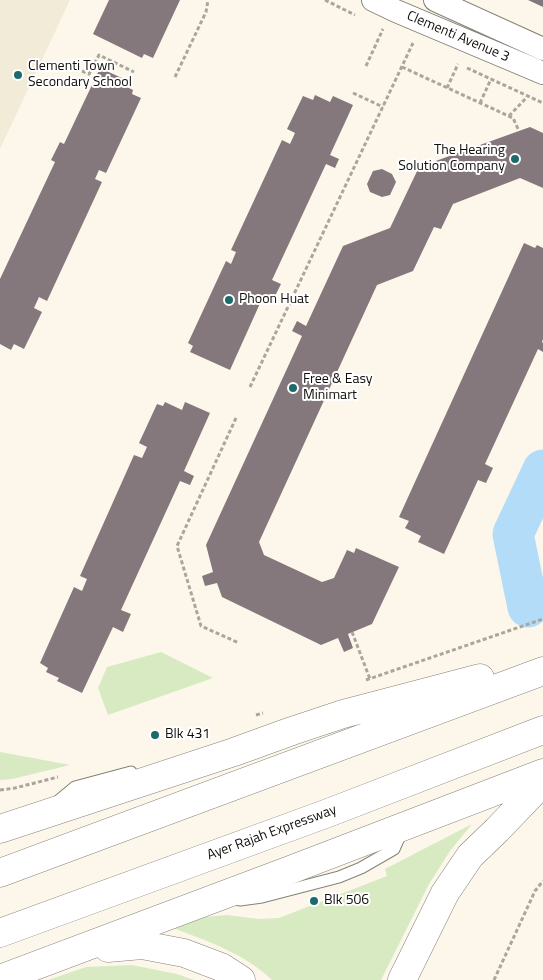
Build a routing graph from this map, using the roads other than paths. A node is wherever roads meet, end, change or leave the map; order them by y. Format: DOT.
graph roads {
  1 [pos="373,0"];
  2 [pos="435,0"];
  3 [pos="543,49"];
  4 [pos="543,73"];
  5 [pos="543,662"];
  6 [pos="543,671"];
  7 [pos="543,730"];
  8 [pos="236,752"];
  9 [pos="543,773"];
  10 [pos="543,782"];
  11 [pos="41,816"];
  12 [pos="0,829"];
  13 [pos="0,873"];
  14 [pos="0,933"];
  15 [pos="79,950"];
  16 [pos="0,979"];
  17 [pos="242,980"];
  18 [pos="402,980"];
  1 -- 4 [label="street, Clementi Avenue 3"];
  2 -- 3 [label="street, Clementi Avenue 3"];
  5 -- 8 [label="highway"];
  6 -- 13 [label="highway"];
  7 -- 14 [label="highway, Ayer Rajah Expressway"];
  8 -- 11 [label="highway"];
  8 -- 11 [label="lane"];
  9 -- 15 [label="highway"];
  10 -- 18 [label="highway"];
  11 -- 12 [label="highway"];
  15 -- 16 [label="highway"];
  15 -- 17 [label="highway"];
}
